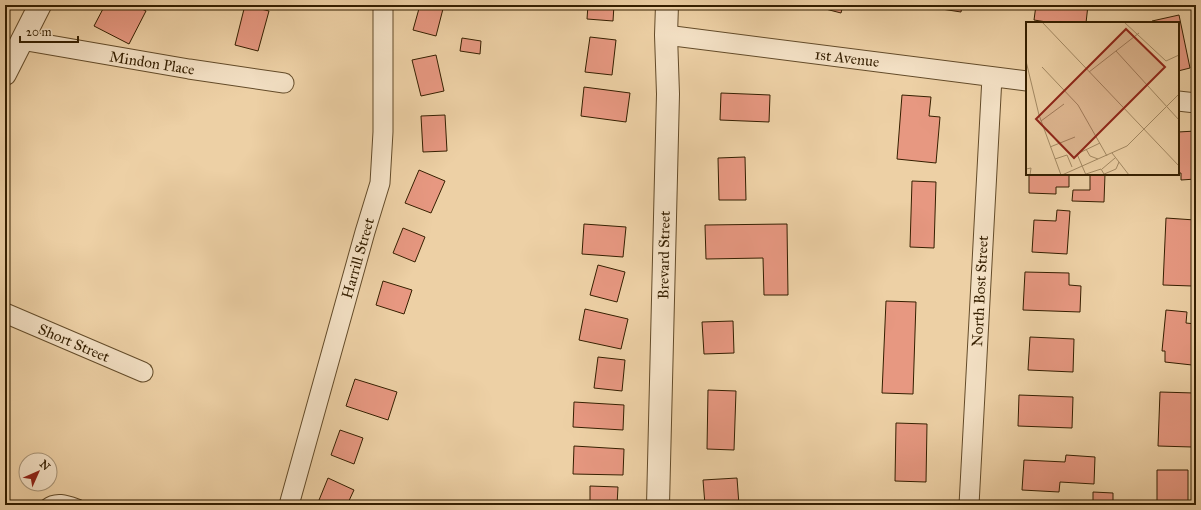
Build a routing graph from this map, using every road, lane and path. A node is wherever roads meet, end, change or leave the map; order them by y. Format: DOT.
graph roads {
  1 [pos="40,5"];
  2 [pos="383,5"];
  3 [pos="667,5"];
  4 [pos="666,35"];
  5 [pos="21,40"];
  6 [pos="5,74"];
  7 [pos="992,77"];
  8 [pos="1026,81"];
  9 [pos="284,83"];
  10 [pos="1179,101"];
  11 [pos="1196,103"];
  12 [pos="5,313"];
  13 [pos="142,372"];
  14 [pos="45,505"];
  15 [pos="79,505"];
  16 [pos="289,505"];
  17 [pos="658,505"];
  18 [pos="969,505"];
  1 -- 5 [label="street"];
  2 -- 16 [label="street, Harrill Street"];
  3 -- 4 [label="street, Brevard Street"];
  4 -- 7 [label="street, 1st Avenue"];
  4 -- 17 [label="street, Brevard Street"];
  5 -- 6 [label="street"];
  5 -- 9 [label="street, Mindon Place"];
  7 -- 8 [label="street, 1st Avenue"];
  7 -- 18 [label="street, North Bost Street"];
  10 -- 11 [label="street"];
  12 -- 13 [label="street, Short Street"];
  14 -- 15 [label="lane"];
}
